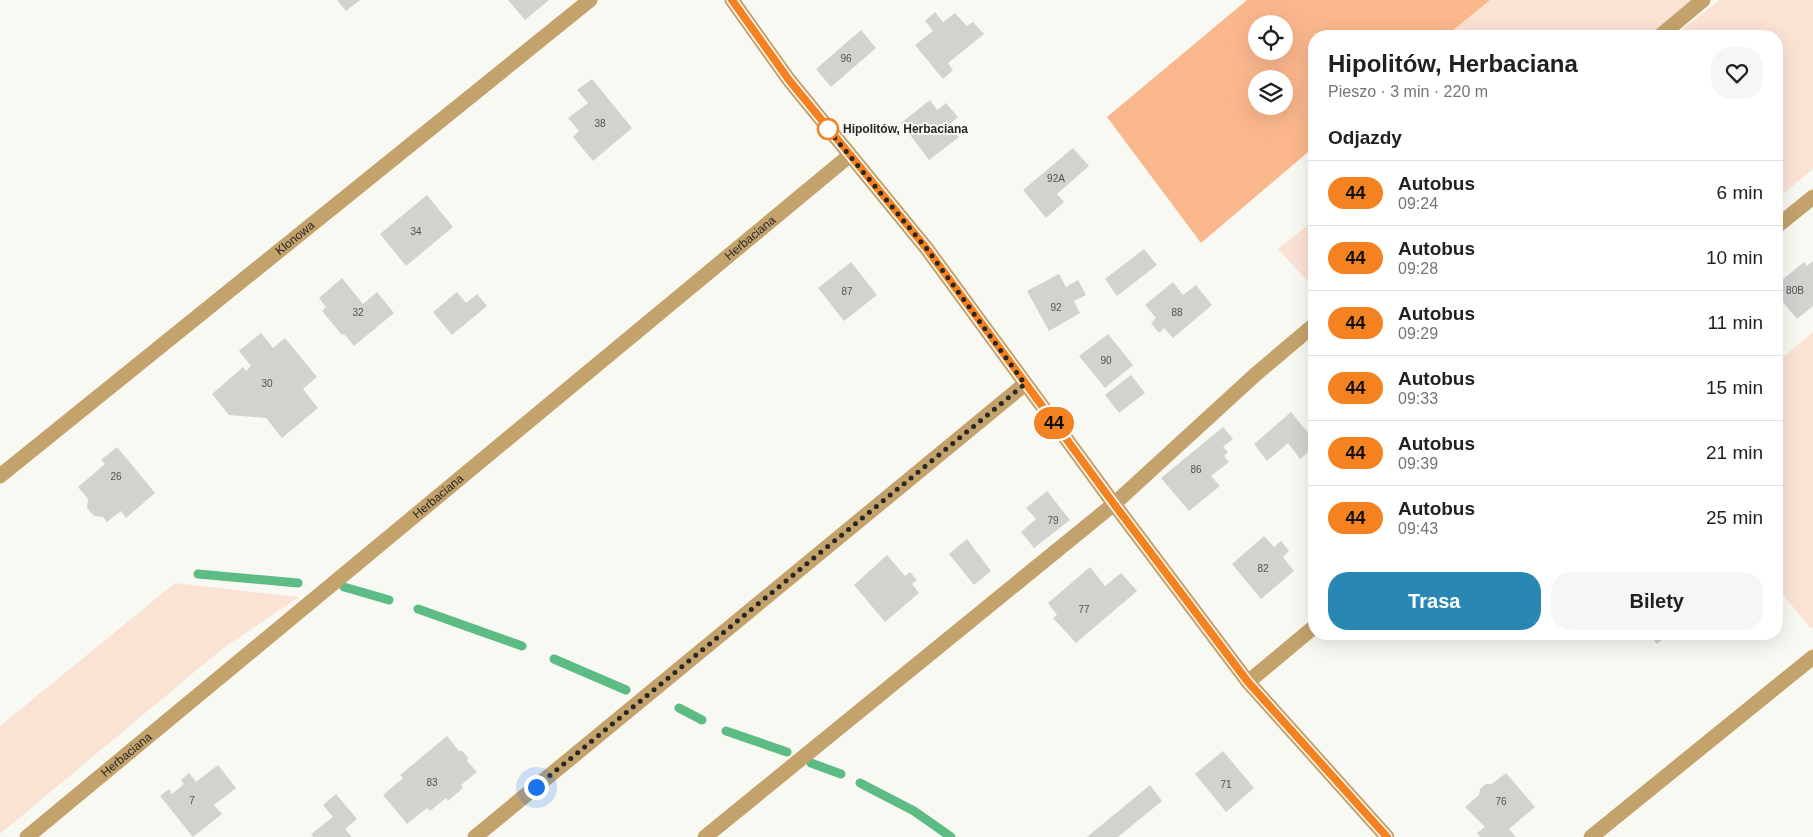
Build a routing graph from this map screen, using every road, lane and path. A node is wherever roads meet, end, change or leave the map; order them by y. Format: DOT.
graph roads {
  1 [pos="590,0"];
  2 [pos="732,0"];
  3 [pos="1703,0"];
  4 [pos="1667,30"];
  5 [pos="849,156"];
  6 [pos="1813,197"];
  7 [pos="1783,221"];
  8 [pos="1308,330"];
  9 [pos="1025,384"];
  10 [pos="0,476"];
  11 [pos="1114,504"];
  12 [pos="1308,632"];
  13 [pos="1813,657"];
  14 [pos="1248,682"];
  15 [pos="27,837"];
  16 [pos="474,837"];
  17 [pos="705,837"];
  18 [pos="1387,837"];
  19 [pos="1591,837"];
  1 -- 10 [label="street, Klonowa"];
  2 -- 5 [label="street"];
  3 -- 4 [label="street"];
  5 -- 9 [label="street"];
  5 -- 15 [label="street, Herbaciana"];
  6 -- 7 [label="street"];
  8 -- 11 [label="street"];
  9 -- 11 [label="street"];
  9 -- 16 [label="street"];
  11 -- 14 [label="street"];
  11 -- 17 [label="street"];
  12 -- 14 [label="street"];
  13 -- 19 [label="street"];
  14 -- 18 [label="street"];
}
